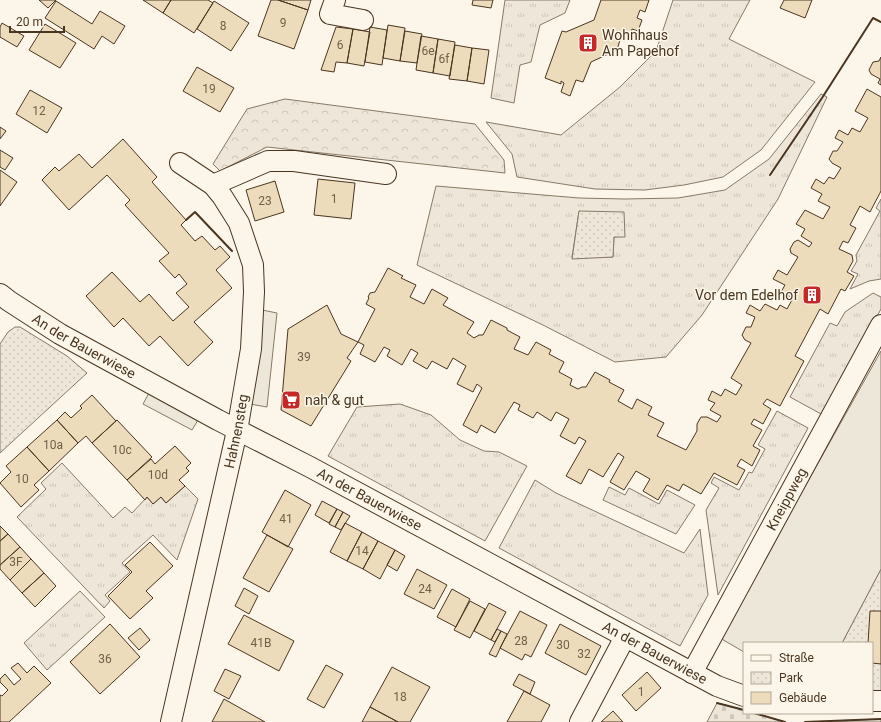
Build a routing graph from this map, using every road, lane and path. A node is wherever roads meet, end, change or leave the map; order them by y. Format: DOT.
graph roads {
  1 [pos="335,0"];
  2 [pos="363,20"];
  3 [pos="180,163"];
  4 [pos="386,174"];
  5 [pos="213,184"];
  6 [pos="3,303"];
  7 [pos="881,325"];
  8 [pos="237,431"];
  9 [pos="625,637"];
  10 [pos="692,673"];
  11 [pos="743,696"];
  12 [pos="171,722"];
  13 [pos="580,722"];
  1 -- 2 [label="street"];
  3 -- 5 [label="street, Hahnensteg"];
  4 -- 5 [label="street"];
  5 -- 8 [label="street, Hahnensteg"];
  6 -- 8 [label="street, An der Bauerwiese"];
  7 -- 10 [label="street, Kneippweg"];
  8 -- 9 [label="street, An der Bauerwiese"];
  8 -- 12 [label="street, Hahnensteg"];
  9 -- 10 [label="street, An der Bauerwiese"];
  9 -- 13 [label="street"];
  10 -- 11 [label="street, An der Bauerwiese"];
}
